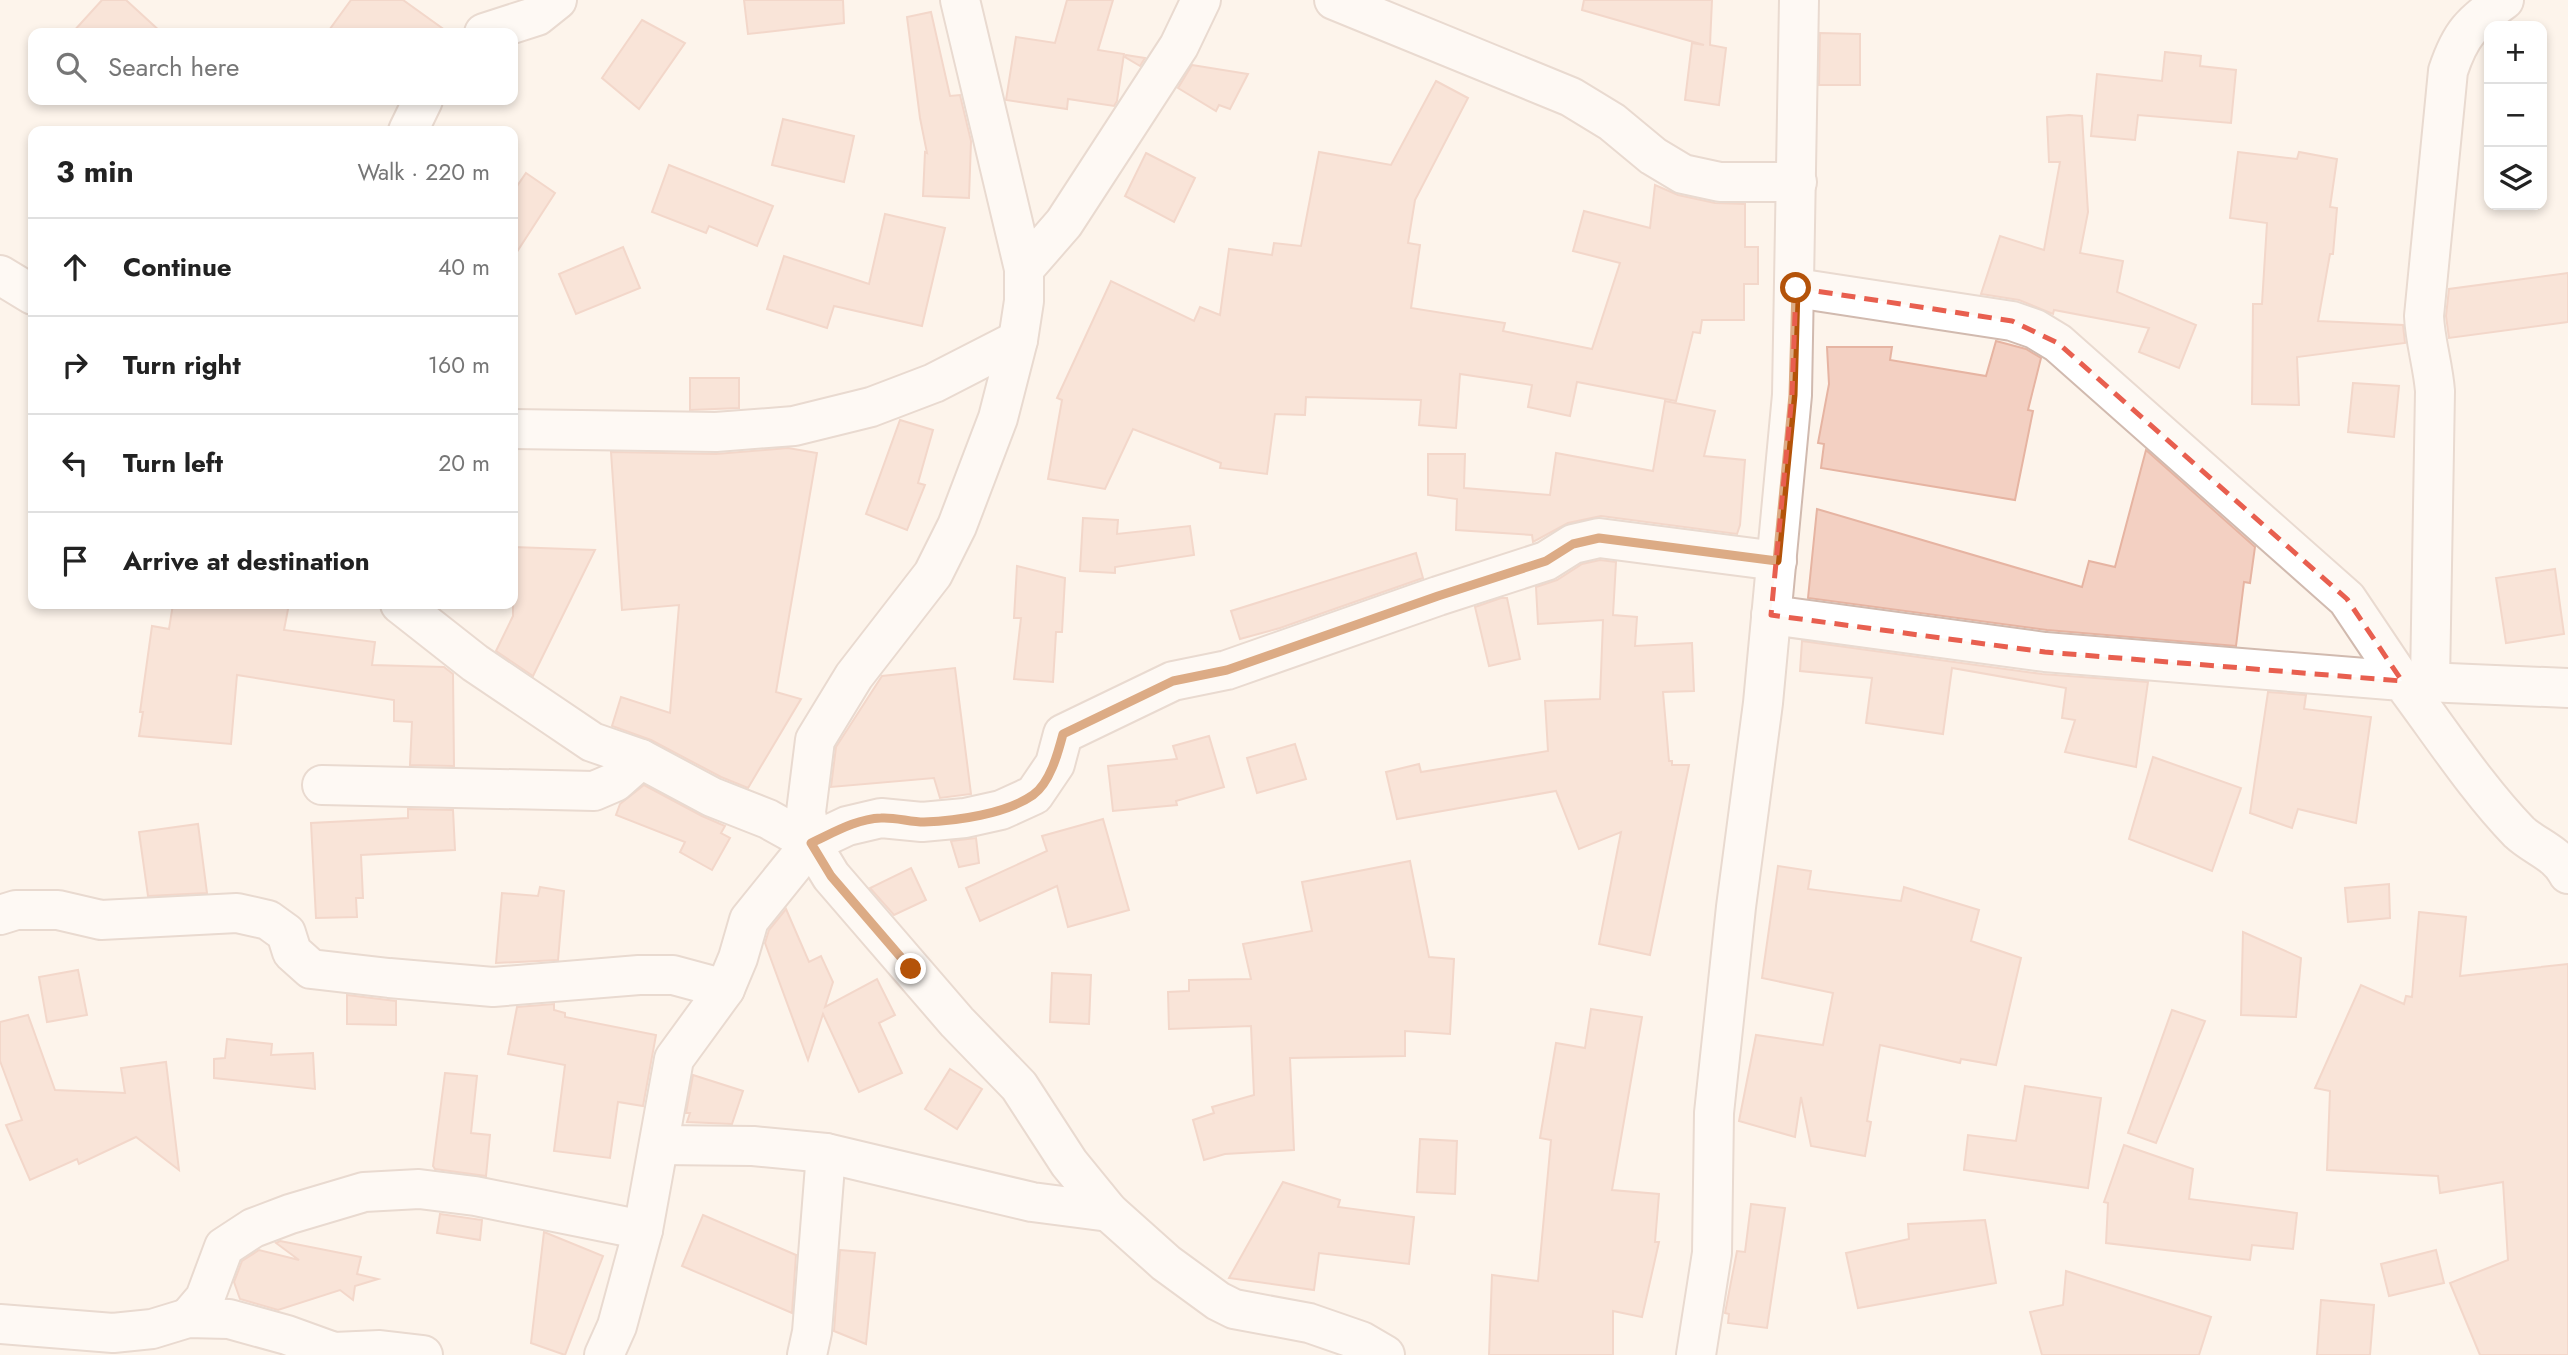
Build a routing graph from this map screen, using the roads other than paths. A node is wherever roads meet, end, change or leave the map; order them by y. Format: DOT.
graph roads {
  1 [pos="557,0"];
  2 [pos="960,0"];
  3 [pos="1201,0"];
  4 [pos="1334,0"];
  5 [pos="1799,0"];
  6 [pos="2504,0"];
  7 [pos="500,28"];
  8 [pos="421,105"];
  9 [pos="411,126"];
  10 [pos="1797,182"];
  11 [pos="1024,270"];
  12 [pos="0,275"];
  13 [pos="1796,288"];
  14 [pos="28,292"];
  15 [pos="1018,340"];
  16 [pos="518,429"];
  17 [pos="1777,561"];
  18 [pos="406,609"];
  19 [pos="1771,615"];
  20 [pos="2416,682"];
  21 [pos="2568,688"];
  22 [pos="642,759"];
  23 [pos="322,785"];
  24 [pos="811,843"];
  25 [pos="2566,868"];
  26 [pos="0,915"];
  27 [pos="725,989"];
  28 [pos="660,1145"];
  29 [pos="826,1153"];
  30 [pos="1109,1212"];
  31 [pos="643,1230"];
  32 [pos="188,1318"];
  33 [pos="0,1324"];
  34 [pos="423,1355"];
  35 [pos="604,1355"];
  36 [pos="807,1355"];
  37 [pos="1385,1355"];
  38 [pos="1696,1355"];
  1 -- 7 [label="street"];
  2 -- 11 [label="street"];
  3 -- 11 [label="street"];
  4 -- 10 [label="street"];
  5 -- 10 [label="street"];
  6 -- 20 [label="street"];
  8 -- 9 [label="street"];
  10 -- 13 [label="street"];
  11 -- 15 [label="street"];
  12 -- 14 [label="street"];
  13 -- 17 [label="street"];
  13 -- 20 [label="street"];
  15 -- 16 [label="street"];
  15 -- 24 [label="street"];
  17 -- 19 [label="street"];
  17 -- 24 [label="street"];
  18 -- 22 [label="street"];
  19 -- 20 [label="street"];
  19 -- 38 [label="street"];
  20 -- 21 [label="street"];
  20 -- 25 [label="street"];
  22 -- 23 [label="street"];
  22 -- 24 [label="street"];
  24 -- 27 [label="street"];
  24 -- 30 [label="street"];
  26 -- 27 [label="street"];
  27 -- 28 [label="street"];
  28 -- 29 [label="street"];
  28 -- 31 [label="street"];
  29 -- 30 [label="street"];
  29 -- 36 [label="street"];
  30 -- 37 [label="street"];
  31 -- 32 [label="street"];
  31 -- 35 [label="street"];
  32 -- 33 [label="street"];
  32 -- 34 [label="street"];
}
